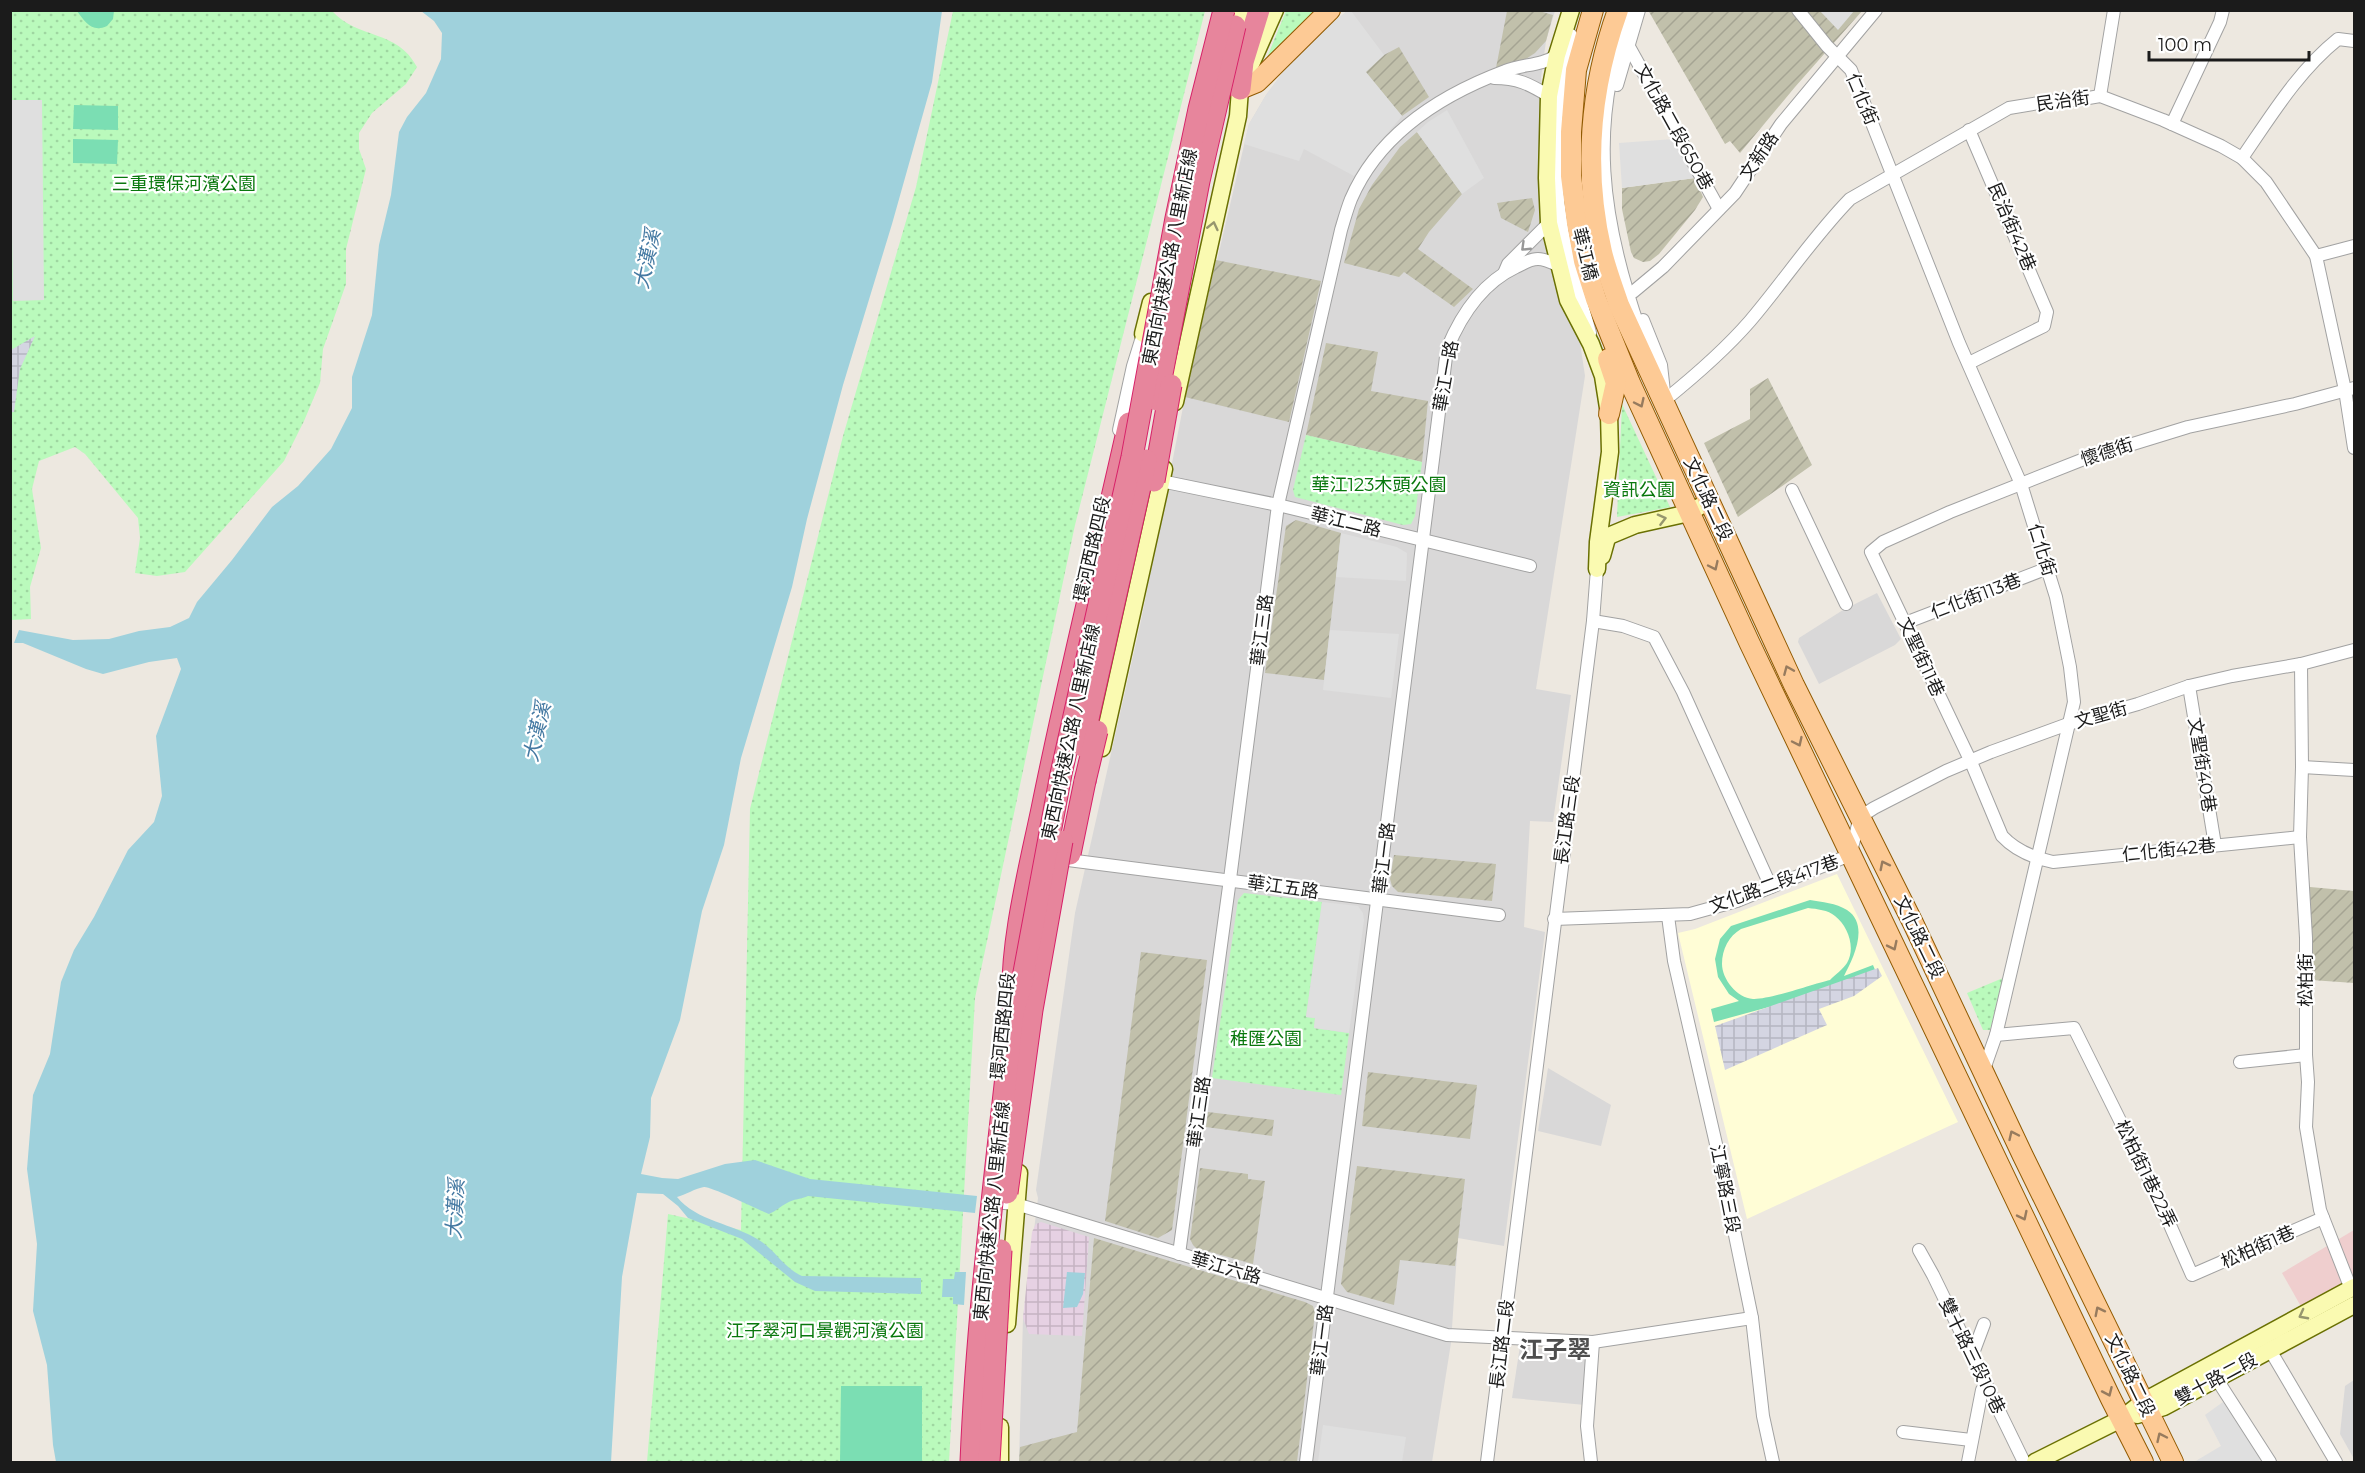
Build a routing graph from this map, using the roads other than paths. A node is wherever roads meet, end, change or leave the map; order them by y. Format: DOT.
graph roads {
  1 [pos="1224,10"];
  2 [pos="1241,10"];
  3 [pos="1259,10"];
  4 [pos="1275,10"];
  5 [pos="1324,10"];
  6 [pos="1330,10"];
  7 [pos="1342,10"];
  8 [pos="1571,10"];
  9 [pos="1578,10"];
  10 [pos="1593,10"];
  11 [pos="1618,10"];
  12 [pos="1631,10"];
  13 [pos="1640,10"];
  14 [pos="1798,10"];
  15 [pos="1876,10"];
  16 [pos="2114,10"];
  17 [pos="2223,10"];
  18 [pos="2355,41"];
  19 [pos="1628,45"];
  20 [pos="1557,55"];
  21 [pos="1839,56"];
  22 [pos="1490,78"];
  23 [pos="1218,85"];
  24 [pos="1240,89"];
  25 [pos="1549,96"];
  26 [pos="2100,96"];
  27 [pos="1573,104"];
  28 [pos="2172,124"];
  29 [pos="1211,126"];
  30 [pos="1969,130"];
  31 [pos="2242,158"];
  32 [pos="1893,173"];
  33 [pos="1719,210"];
  34 [pos="1549,223"];
  35 [pos="2355,246"];
  36 [pos="2316,256"];
  37 [pos="1560,266"];
  38 [pos="1504,272"];
  39 [pos="1633,292"];
  40 [pos="1143,334"];
  41 [pos="1596,358"];
  42 [pos="1969,363"];
  43 [pos="2350,389"];
  44 [pos="1666,405"];
  45 [pos="1609,414"];
  46 [pos="1166,442"];
  47 [pos="2355,448"];
  48 [pos="1608,466"];
  49 [pos="1161,481"];
  50 [pos="1677,484"];
  51 [pos="2021,484"];
  52 [pos="1792,490"];
  53 [pos="1709,501"];
  54 [pos="1278,505"];
  55 [pos="1689,513"];
  56 [pos="1635,525"];
  57 [pos="1423,542"];
  58 [pos="1871,552"];
  59 [pos="1530,566"];
  60 [pos="2048,568"];
  61 [pos="1597,569"];
  62 [pos="1846,604"];
  63 [pos="1593,621"];
  64 [pos="1905,623"];
  65 [pos="2355,650"];
  66 [pos="2301,664"];
  67 [pos="2189,686"];
  68 [pos="2068,724"];
  69 [pos="1971,762"];
  70 [pos="2302,767"];
  71 [pos="2355,770"];
  72 [pos="1860,817"];
  73 [pos="2300,837"];
  74 [pos="2215,845"];
  75 [pos="1850,855"];
  76 [pos="1069,857"];
  77 [pos="2038,859"];
  78 [pos="1230,879"];
  79 [pos="1771,887"];
  80 [pos="1379,900"];
  81 [pos="1499,915"];
  82 [pos="1668,916"];
  83 [pos="1554,919"];
  84 [pos="1013,1013"];
  85 [pos="1996,1035"];
  86 [pos="2306,1055"];
  87 [pos="2240,1062"];
  88 [pos="1983,1071"];
  89 [pos="993,1202"];
  90 [pos="1016,1204"];
  91 [pos="2323,1218"];
  92 [pos="1516,1225"];
  93 [pos="1919,1250"];
  94 [pos="1179,1254"];
  95 [pos="2192,1275"];
  96 [pos="2353,1294"];
  97 [pos="1327,1297"];
  98 [pos="1752,1318"];
  99 [pos="1984,1324"];
  100 [pos="1502,1338"];
  101 [pos="1593,1342"];
  102 [pos="2270,1350"];
  103 [pos="1972,1356"];
  104 [pos="2216,1378"];
  105 [pos="1986,1386"];
  106 [pos="2146,1406"];
  107 [pos="2121,1419"];
  108 [pos="1000,1422"];
  109 [pos="1903,1432"];
  110 [pos="1971,1440"];
  111 [pos="969,1457"];
  112 [pos="990,1462"];
  113 [pos="1000,1462"];
  114 [pos="1306,1462"];
  115 [pos="1487,1462"];
  116 [pos="1591,1462"];
  117 [pos="1773,1462"];
  118 [pos="1968,1462"];
  119 [pos="2024,1462"];
  120 [pos="2035,1462"];
  121 [pos="2143,1462"];
  122 [pos="2174,1462"];
  123 [pos="2270,1462"];
  124 [pos="2336,1462"];
  1 -- 84 [label="highway, 東西向快速公路 八里新店線, bridge"];
  2 -- 23 [label="main road, 環河西路四段"];
  2 -- 29 [label="highway, 東西向快速公路 八里新店線, bridge"];
  3 -- 24 [label="highway"];
  4 -- 24 [label="main road, 環河西路四段"];
  5 -- 24 [label="street"];
  6 -- 24 [label="main road"];
  7 -- 24 [label="street"];
  8 -- 20 [label="main road"];
  9 -- 41 [label="street"];
  10 -- 27 [label="main road, 華江橋"];
  11 -- 44 [label="main road, 文化路二段"];
  12 -- 44 [label="street"];
  13 -- 19 [label="street, 文化路二段"];
  14 -- 21 [label="street, 仁化街"];
  15 -- 21 [label="street, 文新路"];
  16 -- 26 [label="street"];
  17 -- 28 [label="street"];
  18 -- 31 [label="street"];
  19 -- 33 [label="street, 文化路二段650巷"];
  19 -- 39 [label="street, 文化路二段"];
  20 -- 22 [label="street, 華江三路"];
  20 -- 25 [label="main road"];
  21 -- 32 [label="street, 仁化街"];
  21 -- 33 [label="street, 文新路"];
  22 -- 25 [label="street, 華江三路"];
  22 -- 54 [label="street, 華江三路"];
  23 -- 24 [label="main road"];
  23 -- 40 [label="main road, 環河西路四段"];
  23 -- 89 [label="main road, 環河西路四段"];
  46 -- 24 [label="main road, 環河西路四段, one-way"];
  25 -- 34 [label="main road"];
  26 -- 28 [label="street, 民治街"];
  26 -- 30 [label="street, 民治街"];
  27 -- 45 [label="main road"];
  27 -- 50 [label="main road, 華江橋, one-way"];
  28 -- 31 [label="street, 民治街"];
  29 -- 76 [label="highway, bridge"];
  29 -- 112 [label="highway, 東西向快速公路 八里新店線, bridge"];
  30 -- 32 [label="street, 民治街"];
  30 -- 42 [label="street, 民治街42巷"];
  31 -- 36 [label="street, 民治街"];
  32 -- 42 [label="street, 仁化街"];
  32 -- 44 [label="street, 民治街"];
  33 -- 39 [label="street, 文新路"];
  34 -- 37 [label="main road"];
  34 -- 38 [label="street, 華江一路, one-way"];
  35 -- 36 [label="street"];
  36 -- 43 [label="street, 民治街"];
  37 -- 38 [label="street, 華江一路"];
  37 -- 41 [label="main road"];
  38 -- 57 [label="street, 華江一路"];
  39 -- 44 [label="street, 文化路二段"];
  40 -- 84 [label="highway"];
  40 -- 89 [label="street, 環河西路四段"];
  41 -- 45 [label="main road, 長江路三段"];
  42 -- 51 [label="street, 仁化街"];
  43 -- 47 [label="street, 民治街"];
  43 -- 51 [label="street, 懷德街"];
  44 -- 53 [label="main road, 文化路二段"];
  45 -- 48 [label="main road, 長江路三段"];
  46 -- 49 [label="main road, 環河西路四段"];
  46 -- 76 [label="main road, 環河西路四段"];
  48 -- 56 [label="main road"];
  48 -- 61 [label="main road, 長江路三段"];
  49 -- 54 [label="street, 華江二路"];
  49 -- 76 [label="main road, 環河西路四段"];
  50 -- 55 [label="main road, 文化路二段"];
  51 -- 58 [label="street, 懷德街"];
  51 -- 60 [label="street, 仁化街"];
  52 -- 62 [label="street"];
  53 -- 55 [label="main road"];
  72 -- 53 [label="main road, 文化路二段, one-way"];
  54 -- 57 [label="street, 華江二路"];
  54 -- 78 [label="street, 華江三路"];
  56 -- 55 [label="main road, one-way"];
  55 -- 75 [label="main road, 文化路二段, one-way"];
  56 -- 61 [label="main road"];
  57 -- 59 [label="street, 華江二路"];
  57 -- 80 [label="street, 華江一路"];
  58 -- 64 [label="street, 文聖街11巷"];
  60 -- 64 [label="street, 仁化街113巷"];
  60 -- 68 [label="street, 仁化街"];
  61 -- 63 [label="street, 長江路三段"];
  63 -- 79 [label="street"];
  63 -- 83 [label="street, 長江路三段"];
  64 -- 69 [label="street, 文聖街11巷"];
  65 -- 66 [label="street, 文聖街"];
  66 -- 67 [label="street, 文聖街"];
  66 -- 70 [label="street, 松柏街"];
  67 -- 68 [label="street, 文聖街"];
  67 -- 74 [label="street, 文聖街40巷"];
  68 -- 69 [label="street, 文聖街"];
  68 -- 77 [label="street, 仁化街"];
  69 -- 72 [label="street, 文聖街"];
  69 -- 77 [label="street, 文聖街11巷"];
  70 -- 71 [label="street"];
  70 -- 73 [label="street, 松柏街"];
  72 -- 75 [label="street"];
  88 -- 72 [label="main road, 文化路二段, one-way"];
  73 -- 74 [label="street, 仁化街42巷"];
  73 -- 86 [label="street, 松柏街"];
  74 -- 77 [label="street, 仁化街42巷"];
  75 -- 79 [label="street, 文化路二段417巷"];
  75 -- 107 [label="main road, 文化路二段, one-way"];
  76 -- 78 [label="street, 華江五路"];
  76 -- 90 [label="main road, 環河西路四段"];
  77 -- 85 [label="street, 仁化街"];
  78 -- 80 [label="street, 華江五路"];
  78 -- 94 [label="street, 華江三路"];
  79 -- 82 [label="street, 文化路二段417巷"];
  80 -- 81 [label="street, 華江五路"];
  80 -- 97 [label="street, 華江一路"];
  82 -- 83 [label="street, 文化路二段417巷"];
  82 -- 98 [label="street, 江寧路三段"];
  83 -- 92 [label="street, 長江路三段"];
  84 -- 111 [label="highway, 東西向快速公路 八里新店線, bridge"];
  85 -- 88 [label="street, 仁化街"];
  85 -- 95 [label="street, 松柏街1巷22弄"];
  86 -- 87 [label="street"];
  86 -- 91 [label="street, 松柏街"];
  106 -- 88 [label="main road, 文化路二段, one-way"];
  89 -- 90 [label="street, 華江六路"];
  89 -- 111 [label="main road, 環河西路四段"];
  90 -- 94 [label="street, 華江六路"];
  90 -- 108 [label="main road, 環河西路四段"];
  91 -- 95 [label="street, 松柏街1巷"];
  91 -- 96 [label="street, 松柏街"];
  92 -- 100 [label="street, 長江路二段"];
  93 -- 103 [label="street, 雙十路三段10巷"];
  94 -- 97 [label="street, 華江六路"];
  96 -- 102 [label="main road, 雙十路二段"];
  96 -- 106 [label="main road, 雙十路二段, one-way"];
  97 -- 100 [label="street, 華江六路"];
  97 -- 114 [label="street, 華江一路"];
  98 -- 101 [label="street, 華江六路"];
  98 -- 117 [label="street, 江寧路三段"];
  99 -- 103 [label="street"];
  100 -- 101 [label="street, 華江六路"];
  100 -- 115 [label="street, 長江路二段"];
  101 -- 116 [label="street"];
  102 -- 104 [label="main road, 雙十路二段"];
  102 -- 124 [label="street"];
  103 -- 105 [label="street, 雙十路三段10巷"];
  104 -- 106 [label="main road, 雙十路二段"];
  104 -- 123 [label="street"];
  105 -- 110 [label="street"];
  105 -- 119 [label="street, 雙十路三段10巷"];
  106 -- 107 [label="main road, 雙十路二段"];
  122 -- 106 [label="main road, 文化路二段, one-way"];
  107 -- 120 [label="main road, 雙十路二段"];
  107 -- 121 [label="main road, 文化路二段"];
  108 -- 112 [label="main road, 環河西路四段"];
  108 -- 113 [label="main road, 環河西路四段"];
  109 -- 110 [label="street"];
  110 -- 118 [label="street"];
}
